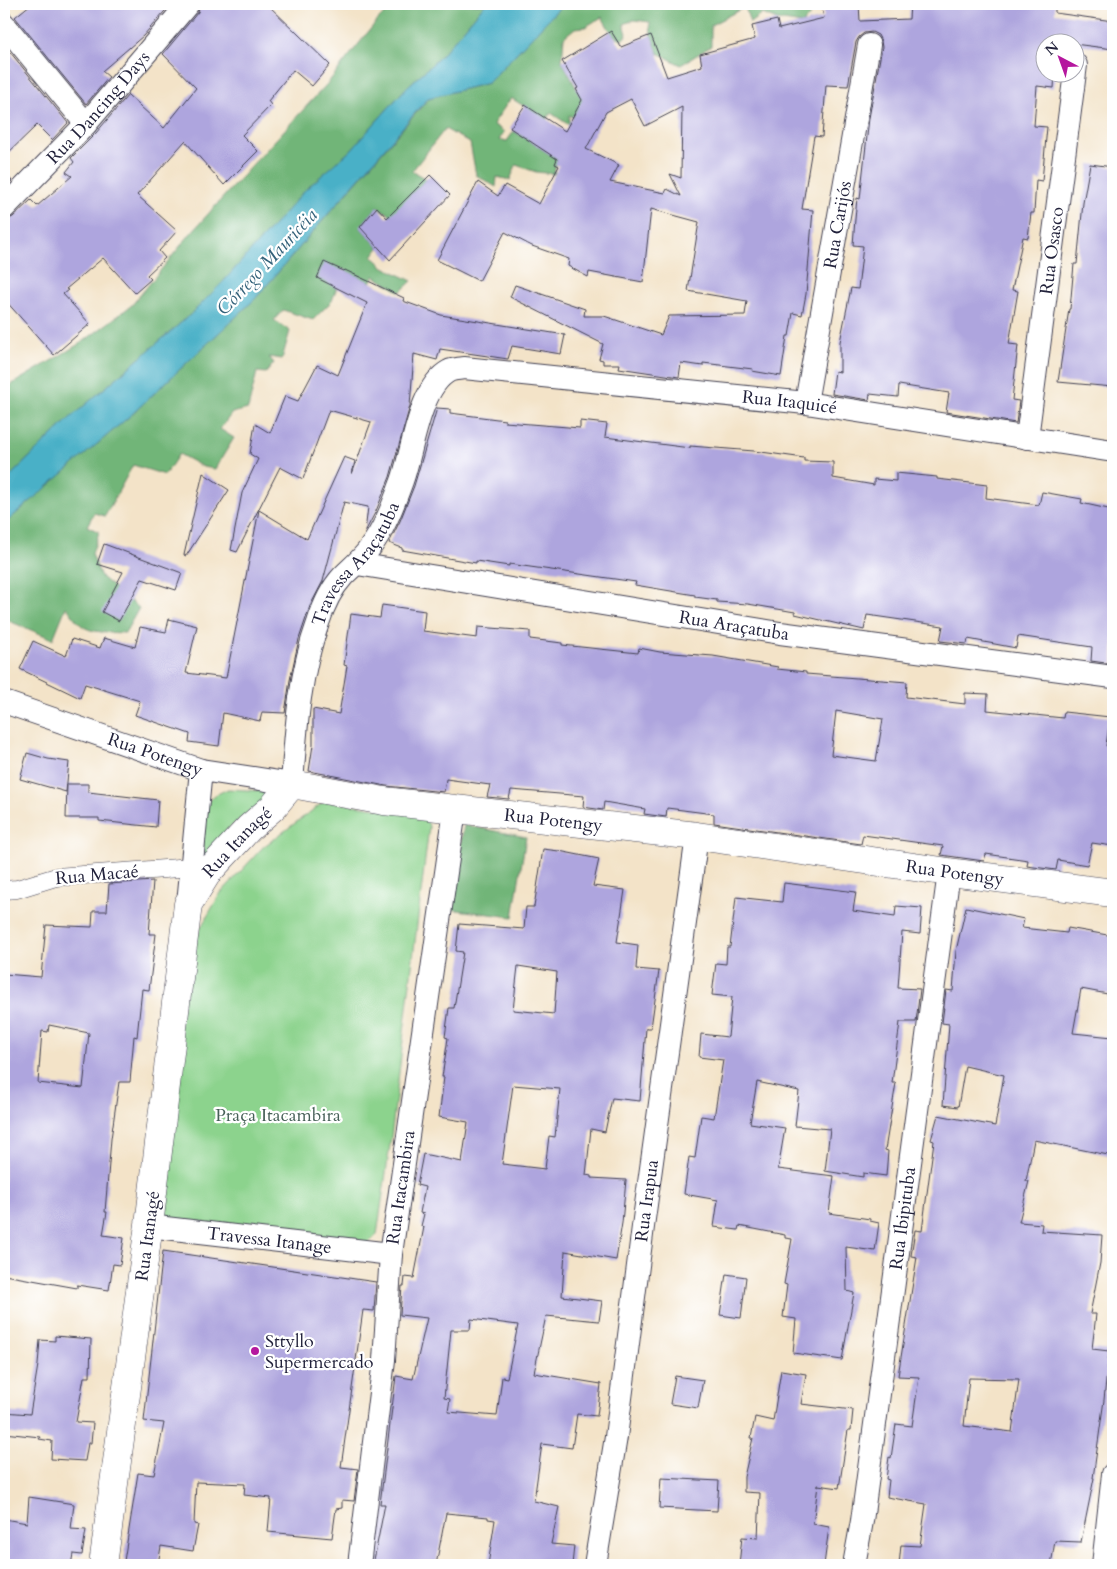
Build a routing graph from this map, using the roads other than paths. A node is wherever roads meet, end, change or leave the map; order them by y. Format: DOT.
graph roads {
  1 [pos="188,4"];
  2 [pos="4,24"];
  3 [pos="869,46"];
  4 [pos="1074,82"];
  5 [pos="86,124"];
  6 [pos="4,208"];
  7 [pos="464,368"];
  8 [pos="806,403"];
  9 [pos="1027,438"];
  10 [pos="1113,452"];
  11 [pos="357,564"];
  12 [pos="1113,677"];
  13 [pos="4,702"];
  14 [pos="201,770"];
  15 [pos="292,784"];
  16 [pos="455,810"];
  17 [pos="697,836"];
  18 [pos="192,867"];
  19 [pos="949,872"];
  20 [pos="4,890"];
  21 [pos="1113,893"];
  22 [pos="188,904"];
  23 [pos="148,1226"];
  24 [pos="391,1254"];
  25 [pos="1113,1474"];
  26 [pos="103,1565"];
  27 [pos="359,1565"];
  28 [pos="595,1565"];
  29 [pos="854,1565"];
  30 [pos="1103,1565"];
  1 -- 5 [label="street, Rua Dancing Days"];
  2 -- 5 [label="street"];
  3 -- 8 [label="street, Rua Carijós"];
  4 -- 9 [label="street, Rua Osasco"];
  5 -- 6 [label="street, Rua Dancing Days"];
  7 -- 8 [label="street, Rua Itaquicé"];
  7 -- 11 [label="street, Travessa Araçatuba"];
  8 -- 9 [label="street, Rua Itaquicé"];
  9 -- 10 [label="street, Rua Itaquicé"];
  11 -- 12 [label="street, Rua Araçatuba"];
  11 -- 15 [label="street, Travessa Araçatuba"];
  13 -- 14 [label="street, Rua Potengy"];
  14 -- 15 [label="street, Rua Potengy"];
  14 -- 18 [label="street, Rua Itanagé"];
  15 -- 16 [label="main road, Rua Potengy"];
  15 -- 22 [label="main road, Rua Itanagé"];
  16 -- 17 [label="main road, Rua Potengy"];
  16 -- 24 [label="street, Rua Itacambira"];
  17 -- 19 [label="main road, Rua Potengy"];
  17 -- 28 [label="street, Rua Irapua"];
  18 -- 20 [label="street, Rua Macaé"];
  18 -- 22 [label="street, Rua Itanagé"];
  19 -- 21 [label="main road, Rua Potengy"];
  19 -- 29 [label="street, Rua Ibipituba"];
  22 -- 23 [label="main road, Rua Itanagé"];
  23 -- 24 [label="street, Travessa Itanage"];
  23 -- 26 [label="main road, Rua Itanagé"];
  24 -- 27 [label="street, Rua Itacambira"];
  25 -- 30 [label="street"];
}
